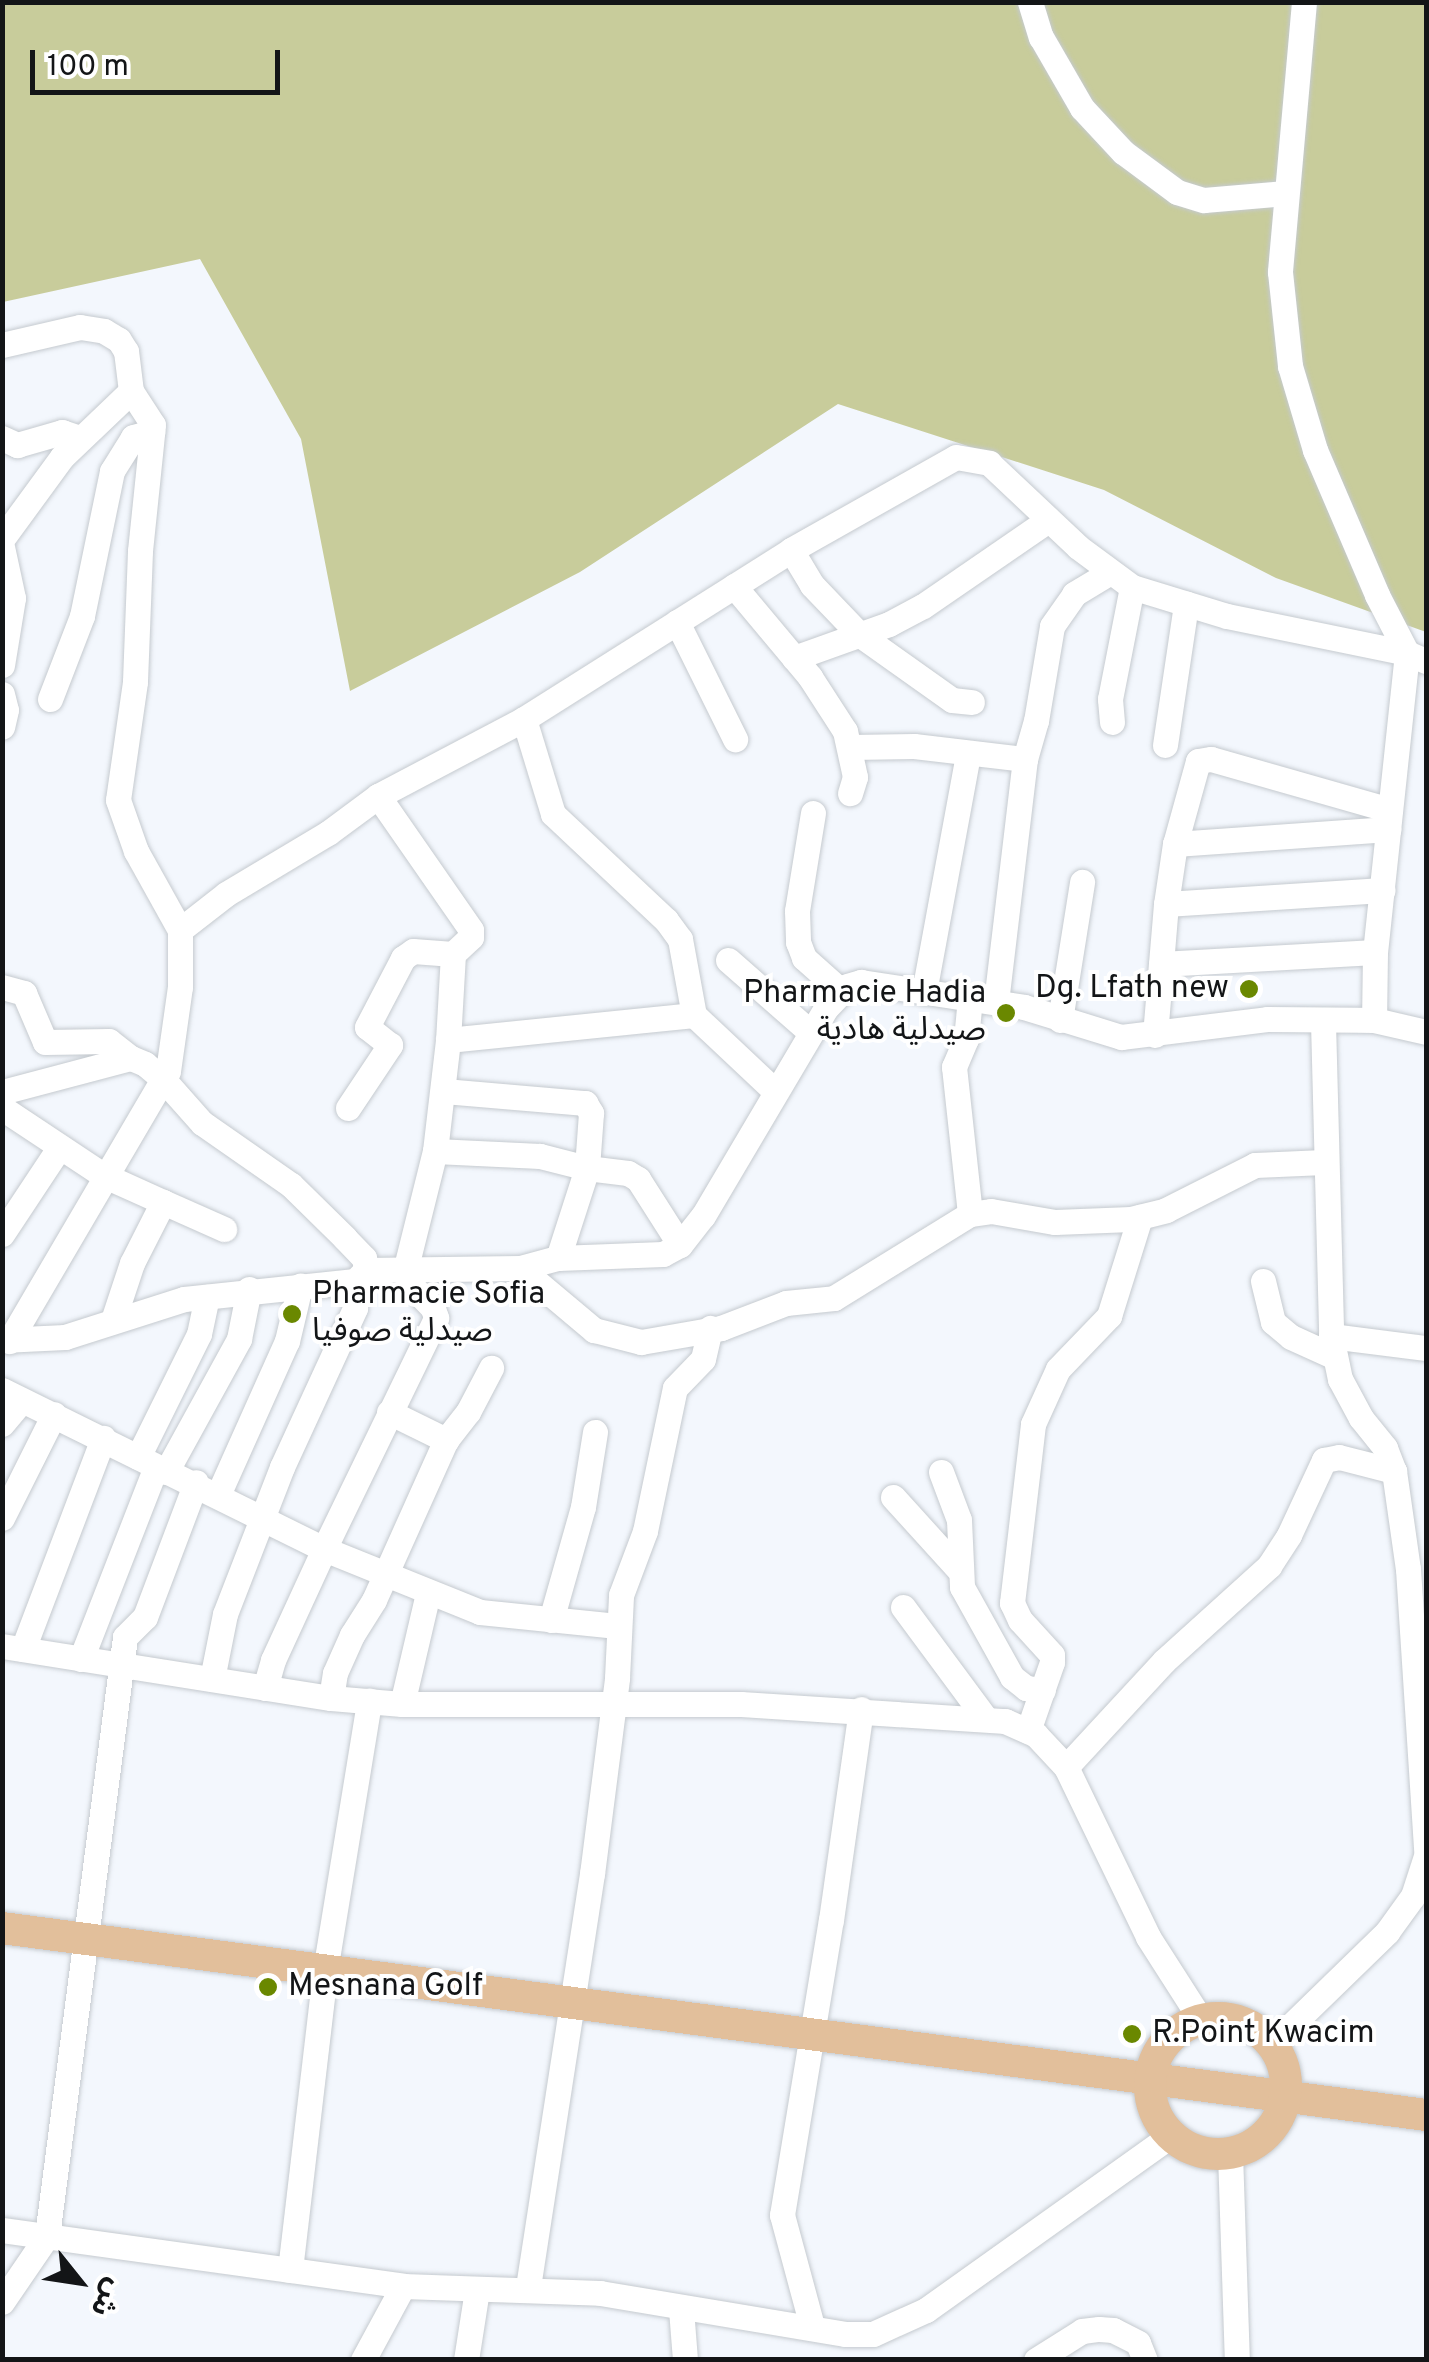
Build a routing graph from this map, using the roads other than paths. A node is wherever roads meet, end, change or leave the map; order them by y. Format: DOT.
graph roads {
  1 [pos="1030,2"];
  2 [pos="1304,2"];
  3 [pos="1286,193"];
  4 [pos="2,345"];
  5 [pos="132,391"];
  6 [pos="152,432"];
  7 [pos="2,438"];
  8 [pos="79,438"];
  9 [pos="1048,520"];
  10 [pos="2,539"];
  11 [pos="2,547"];
  12 [pos="791,550"];
  13 [pos="1108,572"];
  14 [pos="734,586"];
  15 [pos="1132,587"];
  16 [pos="1186,604"];
  17 [pos="677,622"];
  18 [pos="859,634"];
  19 [pos="1417,657"];
  20 [pos="794,658"];
  21 [pos="2,665"];
  22 [pos="2,694"];
  23 [pos="50,699"];
  24 [pos="972,702"];
  25 [pos="524,719"];
  26 [pos="1112,722"];
  27 [pos="2,727"];
  28 [pos="735,739"];
  29 [pos="1165,745"];
  30 [pos="851,747"];
  31 [pos="968,754"];
  32 [pos="1025,759"];
  33 [pos="850,792"];
  34 [pos="378,796"];
  35 [pos="813,812"];
  36 [pos="1389,820"];
  37 [pos="1176,844"];
  38 [pos="1082,882"];
  39 [pos="1383,890"];
  40 [pos="1166,904"];
  41 [pos="180,930"];
  42 [pos="1375,952"];
  43 [pos="453,954"];
  44 [pos="728,960"];
  45 [pos="1161,964"];
  46 [pos="2,986"];
  47 [pos="841,992"];
  48 [pos="924,992"];
  49 [pos="970,998"];
  50 [pos="996,1002"];
  51 [pos="694,1015"];
  52 [pos="1060,1020"];
  53 [pos="1374,1020"];
  54 [pos="1324,1022"];
  55 [pos="810,1032"];
  56 [pos="1426,1032"];
  57 [pos="1155,1035"];
  58 [pos="448,1040"];
  59 [pos="131,1058"];
  60 [pos="162,1079"];
  61 [pos="444,1091"];
  62 [pos="775,1091"];
  63 [pos="2,1092"];
  64 [pos="2,1108"];
  65 [pos="348,1108"];
  66 [pos="59,1148"];
  67 [pos="435,1151"];
  68 [pos="1324,1162"];
  69 [pos="587,1168"];
  70 [pos="102,1175"];
  71 [pos="163,1202"];
  72 [pos="970,1214"];
  73 [pos="1140,1217"];
  74 [pos="224,1229"];
  75 [pos="2,1234"];
  76 [pos="680,1244"];
  77 [pos="558,1258"];
  78 [pos="520,1268"];
  79 [pos="405,1271"];
  80 [pos="361,1276"];
  81 [pos="1262,1281"];
  82 [pos="300,1286"];
  83 [pos="250,1289"];
  84 [pos="207,1297"];
  85 [pos="113,1320"];
  86 [pos="710,1328"];
  87 [pos="6,1340"];
  88 [pos="1333,1347"];
  89 [pos="1426,1348"];
  90 [pos="490,1368"];
  91 [pos="12,1395"];
  92 [pos="389,1412"];
  93 [pos="54,1414"];
  94 [pos="2,1424"];
  95 [pos="595,1432"];
  96 [pos="103,1438"];
  97 [pos="446,1440"];
  98 [pos="154,1465"];
  99 [pos="1394,1471"];
  100 [pos="940,1472"];
  101 [pos="207,1489"];
  102 [pos="892,1497"];
  103 [pos="2,1518"];
  104 [pos="260,1519"];
  105 [pos="324,1548"];
  106 [pos="960,1572"];
  107 [pos="383,1573"];
  108 [pos="428,1593"];
  109 [pos="903,1607"];
  110 [pos="550,1620"];
  111 [pos="617,1626"];
  112 [pos="13,1648"];
  113 [pos="81,1658"];
  114 [pos="1421,1660"];
  115 [pos="122,1666"];
  116 [pos="212,1679"];
  117 [pos="265,1688"];
  118 [pos="1044,1690"];
  119 [pos="332,1698"];
  120 [pos="369,1701"];
  121 [pos="402,1704"];
  122 [pos="614,1705"];
  123 [pos="861,1709"];
  124 [pos="986,1718"];
  125 [pos="1028,1731"];
  126 [pos="1066,1767"];
  127 [pos="1426,1853"];
  128 [pos="2,1908"];
  129 [pos="2,1928"];
  130 [pos="85,1930"];
  131 [pos="327,1962"];
  132 [pos="570,1995"];
  133 [pos="1201,2020"];
  134 [pos="813,2025"];
  135 [pos="1272,2044"];
  136 [pos="1153,2070"];
  137 [pos="1286,2087"];
  138 [pos="1426,2094"];
  139 [pos="1426,2115"];
  140 [pos="1170,2135"];
  141 [pos="1230,2153"];
  142 [pos="2,2230"];
  143 [pos="47,2236"];
  144 [pos="290,2270"];
  145 [pos="403,2286"];
  146 [pos="528,2287"];
  147 [pos="477,2290"];
  148 [pos="2,2302"];
  149 [pos="681,2308"];
  150 [pos="812,2326"];
  151 [pos="363,2360"];
  152 [pos="466,2360"];
  153 [pos="686,2360"];
  154 [pos="1036,2360"];
  155 [pos="1145,2360"];
  156 [pos="1237,2360"];
  1 -- 3 [label="street"];
  2 -- 3 [label="street"];
  3 -- 19 [label="street"];
  4 -- 5 [label="street"];
  5 -- 6 [label="street"];
  5 -- 8 [label="street"];
  6 -- 23 [label="street"];
  6 -- 41 [label="street"];
  7 -- 8 [label="street"];
  8 -- 10 [label="street"];
  9 -- 12 [label="street"];
  9 -- 13 [label="street"];
  9 -- 18 [label="street"];
  11 -- 21 [label="street"];
  12 -- 14 [label="street"];
  12 -- 18 [label="street"];
  13 -- 15 [label="street"];
  13 -- 32 [label="street"];
  14 -- 17 [label="street"];
  14 -- 20 [label="street"];
  15 -- 16 [label="street"];
  15 -- 26 [label="street"];
  16 -- 19 [label="street"];
  16 -- 29 [label="street"];
  17 -- 25 [label="street"];
  17 -- 28 [label="street"];
  18 -- 20 [label="street"];
  18 -- 24 [label="street"];
  19 -- 36 [label="street"];
  20 -- 30 [label="street"];
  22 -- 27 [label="street"];
  25 -- 34 [label="street"];
  25 -- 51 [label="street"];
  30 -- 31 [label="street"];
  30 -- 33 [label="street"];
  31 -- 32 [label="street"];
  31 -- 48 [label="street"];
  32 -- 50 [label="street"];
  34 -- 41 [label="street"];
  34 -- 43 [label="street"];
  35 -- 47 [label="street"];
  36 -- 37 [label="street"];
  36 -- 37 [label="street"];
  36 -- 39 [label="street"];
  37 -- 40 [label="street"];
  38 -- 52 [label="street"];
  39 -- 40 [label="street"];
  39 -- 42 [label="street"];
  40 -- 45 [label="street"];
  41 -- 60 [label="street"];
  42 -- 45 [label="street"];
  42 -- 53 [label="street"];
  43 -- 58 [label="street"];
  43 -- 65 [label="street"];
  44 -- 55 [label="street"];
  45 -- 57 [label="street"];
  46 -- 59 [label="street"];
  47 -- 48 [label="street"];
  47 -- 55 [label="street"];
  48 -- 49 [label="street"];
  49 -- 50 [label="street"];
  49 -- 72 [label="street"];
  50 -- 52 [label="street"];
  51 -- 58 [label="street"];
  51 -- 62 [label="street"];
  52 -- 57 [label="street"];
  53 -- 54 [label="street"];
  53 -- 56 [label="street"];
  54 -- 57 [label="street"];
  54 -- 68 [label="street"];
  55 -- 62 [label="street"];
  58 -- 61 [label="street"];
  59 -- 60 [label="street"];
  59 -- 63 [label="street"];
  60 -- 70 [label="street"];
  60 -- 80 [label="street"];
  61 -- 67 [label="street"];
  61 -- 69 [label="street"];
  62 -- 76 [label="street"];
  64 -- 66 [label="street"];
  66 -- 70 [label="street"];
  66 -- 75 [label="street"];
  67 -- 69 [label="street"];
  67 -- 79 [label="street"];
  68 -- 73 [label="street"];
  68 -- 88 [label="street"];
  69 -- 76 [label="street"];
  69 -- 77 [label="street"];
  70 -- 71 [label="street"];
  70 -- 87 [label="street"];
  71 -- 74 [label="street"];
  71 -- 85 [label="street"];
  72 -- 73 [label="street"];
  72 -- 86 [label="street"];
  73 -- 118 [label="street"];
  76 -- 77 [label="street"];
  77 -- 78 [label="street"];
  78 -- 79 [label="street"];
  78 -- 86 [label="street"];
  79 -- 80 [label="street"];
  79 -- 92 [label="street"];
  80 -- 82 [label="street"];
  80 -- 104 [label="street"];
  81 -- 88 [label="street"];
  82 -- 83 [label="street"];
  82 -- 101 [label="street"];
  83 -- 84 [label="street"];
  83 -- 98 [label="street"];
  84 -- 85 [label="street"];
  84 -- 98 [label="street"];
  85 -- 87 [label="street"];
  86 -- 111 [label="street"];
  88 -- 89 [label="street"];
  88 -- 99 [label="street"];
  90 -- 97 [label="street"];
  91 -- 93 [label="street"];
  91 -- 94 [label="street"];
  92 -- 97 [label="street"];
  92 -- 105 [label="street"];
  93 -- 96 [label="street"];
  93 -- 103 [label="street"];
  95 -- 110 [label="street"];
  96 -- 98 [label="street"];
  96 -- 112 [label="street"];
  97 -- 107 [label="street"];
  98 -- 101 [label="street"];
  98 -- 113 [label="street"];
  99 -- 114 [label="street"];
  99 -- 126 [label="street"];
  100 -- 106 [label="street"];
  101 -- 104 [label="street"];
  101 -- 115 [label="street"];
  102 -- 106 [label="street"];
  104 -- 105 [label="street"];
  104 -- 116 [label="street"];
  105 -- 107 [label="street"];
  105 -- 117 [label="street"];
  106 -- 118 [label="street"];
  107 -- 108 [label="street"];
  107 -- 119 [label="street"];
  108 -- 110 [label="street"];
  108 -- 121 [label="street"];
  109 -- 124 [label="street"];
  110 -- 111 [label="street"];
  111 -- 122 [label="street"];
  112 -- 113 [label="street"];
  113 -- 115 [label="street"];
  114 -- 127 [label="street"];
  115 -- 116 [label="street"];
  115 -- 130 [label="street"];
  116 -- 117 [label="street"];
  117 -- 119 [label="street"];
  118 -- 125 [label="street"];
  119 -- 120 [label="street"];
  120 -- 121 [label="street"];
  120 -- 131 [label="street"];
  121 -- 122 [label="street"];
  122 -- 123 [label="street"];
  122 -- 132 [label="street"];
  123 -- 124 [label="street"];
  123 -- 134 [label="street"];
  124 -- 125 [label="street"];
  125 -- 126 [label="street"];
  126 -- 133 [label="street"];
  127 -- 135 [label="street"];
  128 -- 130 [label="main road"];
  129 -- 130 [label="main road"];
  130 -- 131 [label="main road"];
  130 -- 143 [label="street"];
  131 -- 132 [label="main road"];
  131 -- 144 [label="street"];
  132 -- 134 [label="main road"];
  132 -- 146 [label="street"];
  133 -- 135 [label="main road"];
  133 -- 136 [label="main road"];
  134 -- 136 [label="main road"];
  134 -- 150 [label="street"];
  135 -- 137 [label="main road"];
  136 -- 137 [label="main road"];
  136 -- 140 [label="main road"];
  137 -- 138 [label="main road"];
  137 -- 139 [label="main road"];
  137 -- 141 [label="main road"];
  140 -- 141 [label="main road"];
  140 -- 150 [label="street"];
  141 -- 156 [label="street"];
  142 -- 143 [label="street"];
  143 -- 144 [label="street"];
  143 -- 148 [label="street"];
  144 -- 145 [label="street"];
  145 -- 147 [label="street"];
  145 -- 151 [label="street"];
  146 -- 147 [label="street"];
  146 -- 149 [label="street"];
  147 -- 152 [label="street"];
  149 -- 150 [label="street"];
  149 -- 153 [label="street"];
  154 -- 155 [label="street"];
}
